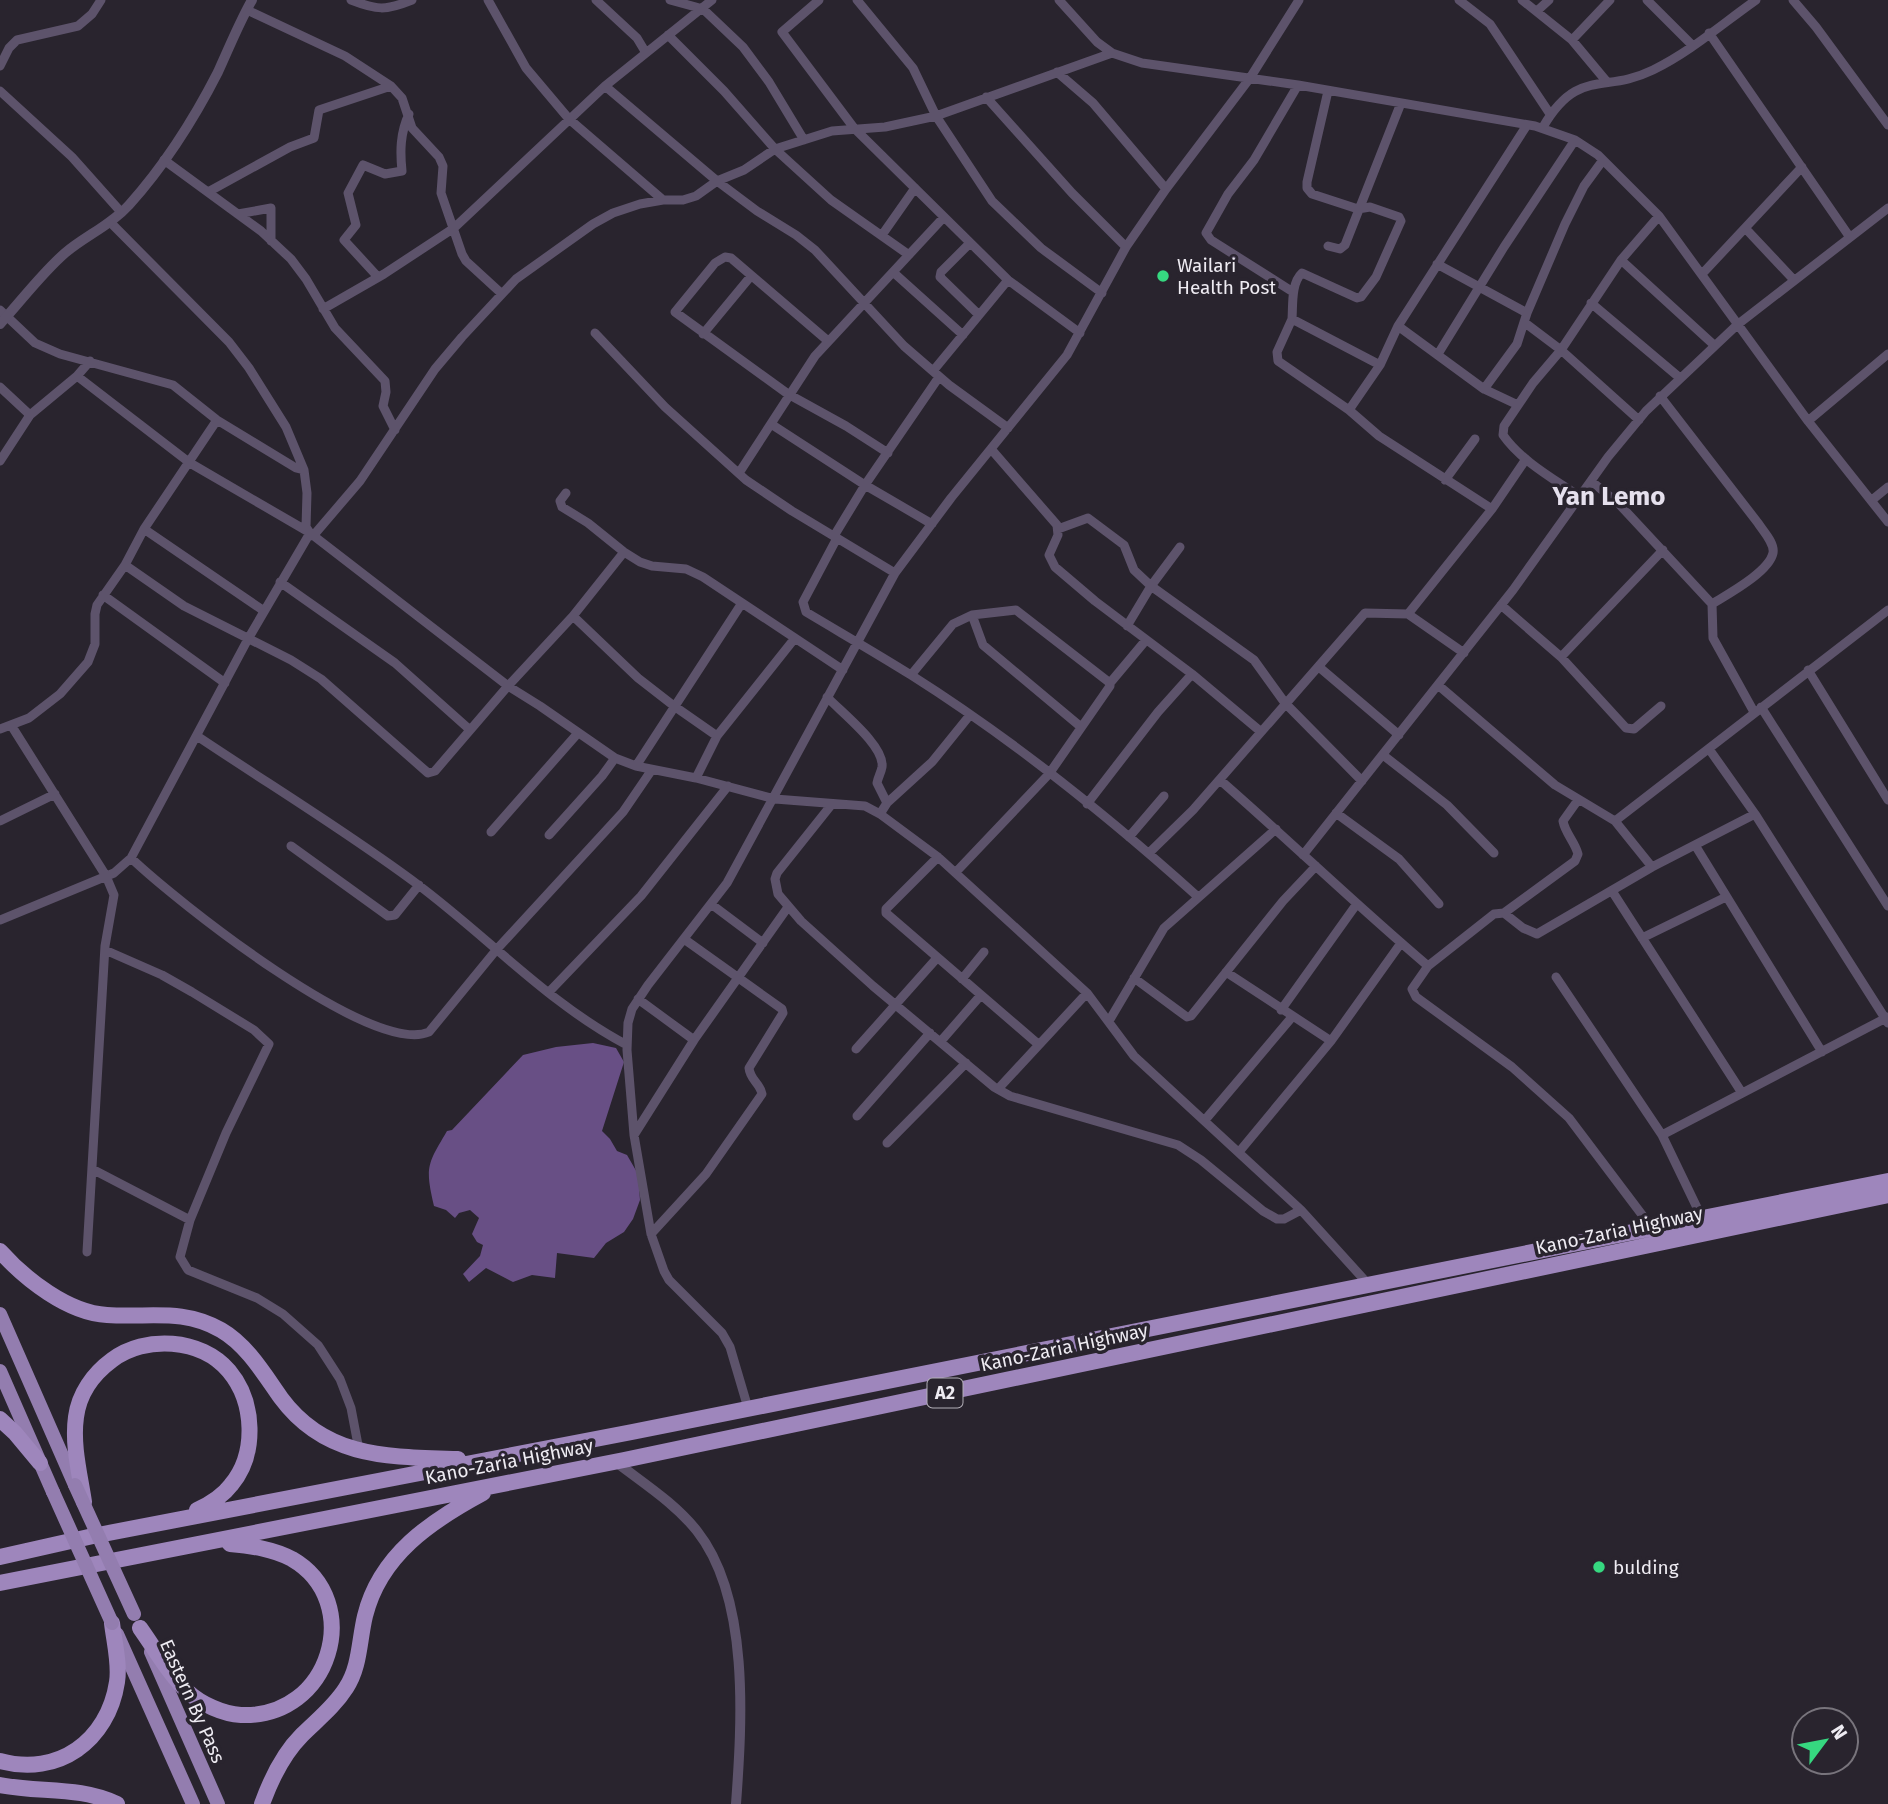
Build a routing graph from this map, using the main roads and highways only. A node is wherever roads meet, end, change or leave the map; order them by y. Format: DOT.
graph roads {
  1 [pos="1888,1181"];
  2 [pos="1888,1195"];
  3 [pos="0,1251"];
  4 [pos="0,1314"];
  5 [pos="0,1371"];
  6 [pos="0,1419"];
  7 [pos="489,1461"];
  8 [pos="40,1463"];
  9 [pos="498,1485"];
  10 [pos="84,1505"];
  11 [pos="175,1520"];
  12 [pos="210,1542"];
  13 [pos="0,1557"];
  14 [pos="46,1575"];
  15 [pos="0,1583"];
  16 [pos="0,1592"];
  17 [pos="137,1620"];
  18 [pos="112,1623"];
  19 [pos="0,1761"];
  20 [pos="0,1785"];
  21 [pos="117,1804"];
  22 [pos="193,1804"];
  23 [pos="218,1804"];
  24 [pos="262,1804"];
  1 -- 7 [label="highway, Kano-Zaria Highway / A2"];
  2 -- 9 [label="highway, Kano-Zaria Highway / A2"];
  3 -- 7 [label="highway"];
  4 -- 10 [label="main road, Eastern By Pass, bridge"];
  5 -- 8 [label="main road"];
  6 -- 8 [label="highway"];
  7 -- 11 [label="highway, Kano-Zaria Highway / A2"];
  8 -- 18 [label="main road, bridge"];
  9 -- 12 [label="highway, Kano-Zaria Highway / A2"];
  9 -- 24 [label="highway"];
  10 -- 11 [label="highway"];
  10 -- 17 [label="main road, Eastern By Pass, bridge"];
  11 -- 13 [label="highway, Kano-Zaria Highway / A2"];
  12 -- 14 [label="highway, Kano-Zaria Highway / A2"];
  12 -- 17 [label="highway"];
  14 -- 15 [label="highway, Kano-Zaria Highway / A2"];
  14 -- 16 [label="highway"];
  17 -- 23 [label="main road, Eastern By Pass"];
  18 -- 19 [label="highway"];
  18 -- 22 [label="main road"];
  20 -- 21 [label="highway"];
}
